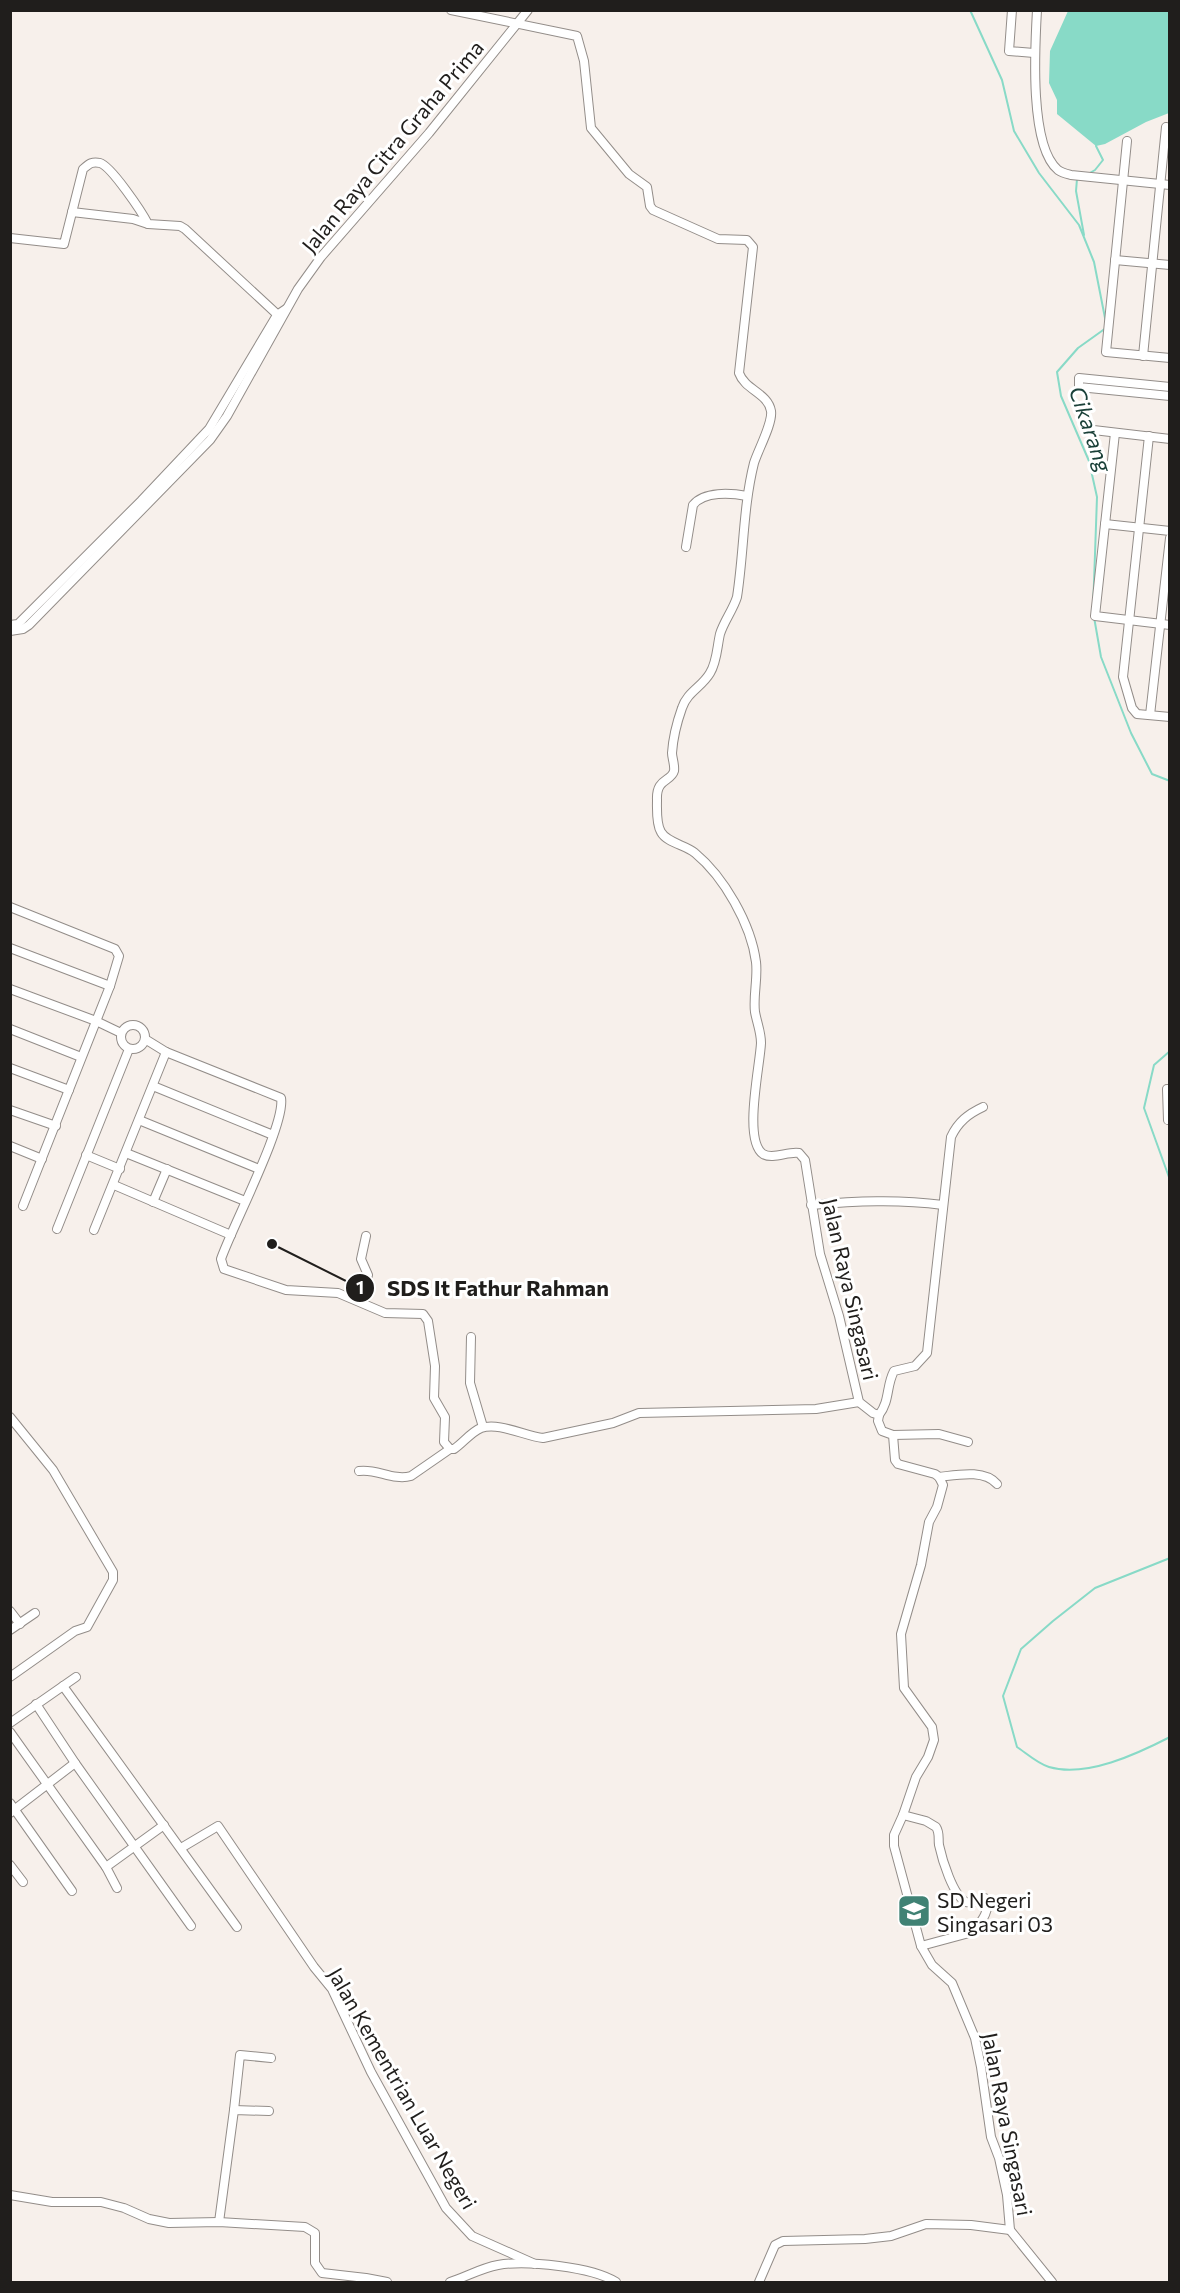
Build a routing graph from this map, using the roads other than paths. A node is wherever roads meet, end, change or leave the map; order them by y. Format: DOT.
graph roads {
  1 [pos="451,10"];
  2 [pos="528,10"];
  3 [pos="1012,10"];
  4 [pos="1037,10"];
  5 [pos="517,25"];
  6 [pos="1034,53"];
  7 [pos="1166,127"];
  8 [pos="1127,141"];
  9 [pos="1123,180"];
  10 [pos="1160,184"];
  11 [pos="1170,185"];
  12 [pos="72,212"];
  13 [pos="148,224"];
  14 [pos="10,238"];
  15 [pos="1115,260"];
  16 [pos="1152,263"];
  17 [pos="1170,265"];
  18 [pos="280,317"];
  19 [pos="1143,356"];
  20 [pos="1170,358"];
  21 [pos="1170,387"];
  22 [pos="1170,396"];
  23 [pos="224,414"];
  24 [pos="1085,429"];
  25 [pos="1115,433"];
  26 [pos="1149,436"];
  27 [pos="1170,439"];
  28 [pos="747,496"];
  29 [pos="1105,524"];
  30 [pos="1139,528"];
  31 [pos="1170,531"];
  32 [pos="1170,538"];
  33 [pos="686,547"];
  34 [pos="1129,620"];
  35 [pos="1160,624"];
  36 [pos="10,625"];
  37 [pos="1170,625"];
  38 [pos="10,631"];
  39 [pos="1150,715"];
  40 [pos="1170,717"];
  41 [pos="10,907"];
  42 [pos="10,948"];
  43 [pos="110,986"];
  44 [pos="10,989"];
  45 [pos="96,1021"];
  46 [pos="10,1029"];
  47 [pos="121,1033"];
  48 [pos="145,1039"];
  49 [pos="129,1049"];
  50 [pos="166,1052"];
  51 [pos="81,1057"];
  52 [pos="10,1068"];
  53 [pos="153,1086"];
  54 [pos="1170,1089"];
  55 [pos="69,1090"];
  56 [pos="983,1107"];
  57 [pos="10,1110"];
  58 [pos="139,1120"];
  59 [pos="1170,1120"];
  60 [pos="56,1126"];
  61 [pos="273,1136"];
  62 [pos="10,1146"];
  63 [pos="126,1153"];
  64 [pos="86,1155"];
  65 [pos="42,1159"];
  66 [pos="120,1169"];
  67 [pos="167,1169"];
  68 [pos="259,1169"];
  69 [pos="114,1185"];
  70 [pos="245,1201"];
  71 [pos="153,1202"];
  72 [pos="811,1205"];
  73 [pos="943,1205"];
  74 [pos="23,1206"];
  75 [pos="57,1229"];
  76 [pos="94,1230"];
  77 [pos="231,1235"];
  78 [pos="366,1236"];
  79 [pos="359,1300"];
  80 [pos="471,1337"];
  81 [pos="859,1402"];
  82 [pos="879,1415"];
  83 [pos="10,1417"];
  84 [pos="483,1427"];
  85 [pos="893,1435"];
  86 [pos="968,1442"];
  87 [pos="450,1449"];
  88 [pos="359,1471"];
  89 [pos="939,1477"];
  90 [pos="997,1484"];
  91 [pos="10,1611"];
  92 [pos="35,1613"];
  93 [pos="20,1624"];
  94 [pos="10,1630"];
  95 [pos="10,1677"];
  96 [pos="76,1677"];
  97 [pos="63,1686"];
  98 [pos="36,1704"];
  99 [pos="10,1723"];
  100 [pos="10,1732"];
  101 [pos="75,1763"];
  102 [pos="47,1785"];
  103 [pos="12,1808"];
  104 [pos="903,1815"];
  105 [pos="164,1825"];
  106 [pos="134,1847"];
  107 [pos="181,1848"];
  108 [pos="10,1864"];
  109 [pos="106,1867"];
  110 [pos="23,1882"];
  111 [pos="117,1888"];
  112 [pos="72,1891"];
  113 [pos="191,1926"];
  114 [pos="237,1927"];
  115 [pos="921,1946"];
  116 [pos="271,2058"];
  117 [pos="234,2110"];
  118 [pos="269,2111"];
  119 [pos="10,2195"];
  120 [pos="219,2222"];
  121 [pos="1010,2230"];
  122 [pos="535,2264"];
  123 [pos="387,2283"];
  124 [pos="450,2283"];
  125 [pos="616,2283"];
  126 [pos="759,2283"];
  127 [pos="1052,2283"];
  1 -- 5 [label="street"];
  2 -- 5 [label="street, Jalan Raya Citra Graha Prima"];
  3 -- 6 [label="street"];
  4 -- 6 [label="street"];
  5 -- 18 [label="street, Jalan Raya Citra Graha Prima"];
  5 -- 28 [label="street, Jalan Raya Singasari"];
  6 -- 9 [label="street"];
  7 -- 10 [label="street"];
  8 -- 9 [label="street"];
  9 -- 10 [label="street"];
  9 -- 15 [label="street"];
  10 -- 11 [label="street"];
  10 -- 16 [label="street"];
  12 -- 13 [label="street"];
  12 -- 13 [label="street"];
  12 -- 14 [label="street"];
  13 -- 18 [label="street"];
  15 -- 16 [label="street"];
  15 -- 19 [label="street"];
  16 -- 17 [label="street"];
  16 -- 19 [label="street"];
  18 -- 23 [label="street, Jalan Raya Citra Graha Prima"];
  19 -- 20 [label="street"];
  21 -- 22 [label="street"];
  23 -- 36 [label="street, Jalan Raya Citra Graha Prima"];
  23 -- 38 [label="street, Jalan Raya Citra Graha Prima"];
  24 -- 25 [label="street"];
  25 -- 26 [label="street"];
  25 -- 29 [label="street"];
  26 -- 27 [label="street"];
  26 -- 30 [label="street"];
  28 -- 33 [label="street"];
  28 -- 72 [label="street, Jalan Raya Singasari"];
  29 -- 30 [label="street"];
  29 -- 34 [label="street"];
  30 -- 31 [label="street"];
  30 -- 34 [label="street"];
  32 -- 35 [label="street"];
  34 -- 35 [label="street"];
  34 -- 39 [label="street"];
  35 -- 37 [label="street"];
  35 -- 39 [label="street"];
  39 -- 40 [label="street"];
  41 -- 43 [label="street"];
  42 -- 43 [label="street"];
  43 -- 45 [label="street"];
  44 -- 45 [label="street"];
  45 -- 47 [label="street"];
  45 -- 51 [label="street"];
  46 -- 51 [label="street"];
  47 -- 48 [label="street"];
  47 -- 49 [label="street"];
  48 -- 49 [label="street"];
  48 -- 50 [label="street"];
  49 -- 64 [label="street"];
  50 -- 53 [label="street"];
  50 -- 61 [label="street"];
  51 -- 55 [label="street"];
  52 -- 55 [label="street"];
  53 -- 58 [label="street"];
  53 -- 61 [label="street"];
  54 -- 59 [label="street"];
  55 -- 60 [label="street"];
  56 -- 73 [label="street"];
  57 -- 60 [label="street"];
  58 -- 63 [label="street"];
  58 -- 68 [label="street"];
  60 -- 65 [label="street"];
  61 -- 68 [label="street"];
  62 -- 65 [label="street"];
  63 -- 66 [label="street"];
  63 -- 67 [label="street"];
  64 -- 66 [label="street"];
  64 -- 75 [label="street"];
  65 -- 74 [label="street"];
  66 -- 69 [label="street"];
  67 -- 70 [label="street"];
  67 -- 71 [label="street"];
  68 -- 70 [label="street"];
  69 -- 71 [label="street"];
  69 -- 76 [label="street"];
  70 -- 77 [label="street"];
  71 -- 77 [label="street"];
  72 -- 73 [label="street"];
  72 -- 81 [label="street, Jalan Raya Singasari"];
  73 -- 82 [label="street"];
  77 -- 79 [label="street"];
  78 -- 79 [label="street"];
  79 -- 87 [label="street"];
  80 -- 84 [label="street"];
  81 -- 82 [label="street, Jalan Raya Singasari"];
  81 -- 84 [label="street"];
  82 -- 85 [label="street, Jalan Raya Singasari"];
  83 -- 95 [label="street"];
  84 -- 87 [label="street"];
  85 -- 86 [label="street"];
  85 -- 89 [label="street, Jalan Raya Singasari"];
  87 -- 88 [label="street"];
  89 -- 90 [label="street"];
  89 -- 104 [label="street, Jalan Raya Singasari"];
  91 -- 93 [label="street"];
  92 -- 93 [label="street"];
  93 -- 94 [label="street"];
  96 -- 97 [label="street"];
  97 -- 98 [label="street"];
  97 -- 105 [label="street"];
  98 -- 99 [label="street"];
  98 -- 101 [label="street"];
  100 -- 102 [label="street"];
  101 -- 102 [label="street"];
  101 -- 106 [label="street"];
  102 -- 103 [label="street"];
  102 -- 109 [label="street"];
  103 -- 112 [label="street"];
  104 -- 115 [label="street, Jalan Raya Singasari"];
  104 -- 115 [label="street"];
  105 -- 106 [label="street"];
  105 -- 107 [label="street"];
  106 -- 109 [label="street"];
  106 -- 113 [label="street"];
  107 -- 114 [label="street"];
  107 -- 122 [label="street, Jalan Kementrian Luar Negeri"];
  108 -- 110 [label="street"];
  109 -- 111 [label="street"];
  115 -- 121 [label="street, Jalan Raya Singasari"];
  116 -- 117 [label="street"];
  117 -- 118 [label="street"];
  117 -- 120 [label="street"];
  119 -- 120 [label="street"];
  120 -- 123 [label="street"];
  121 -- 126 [label="street, Jalan Raya Singasari"];
  121 -- 127 [label="street, Jalan Raya Singasari"];
  122 -- 124 [label="street"];
  122 -- 125 [label="street"];
}
